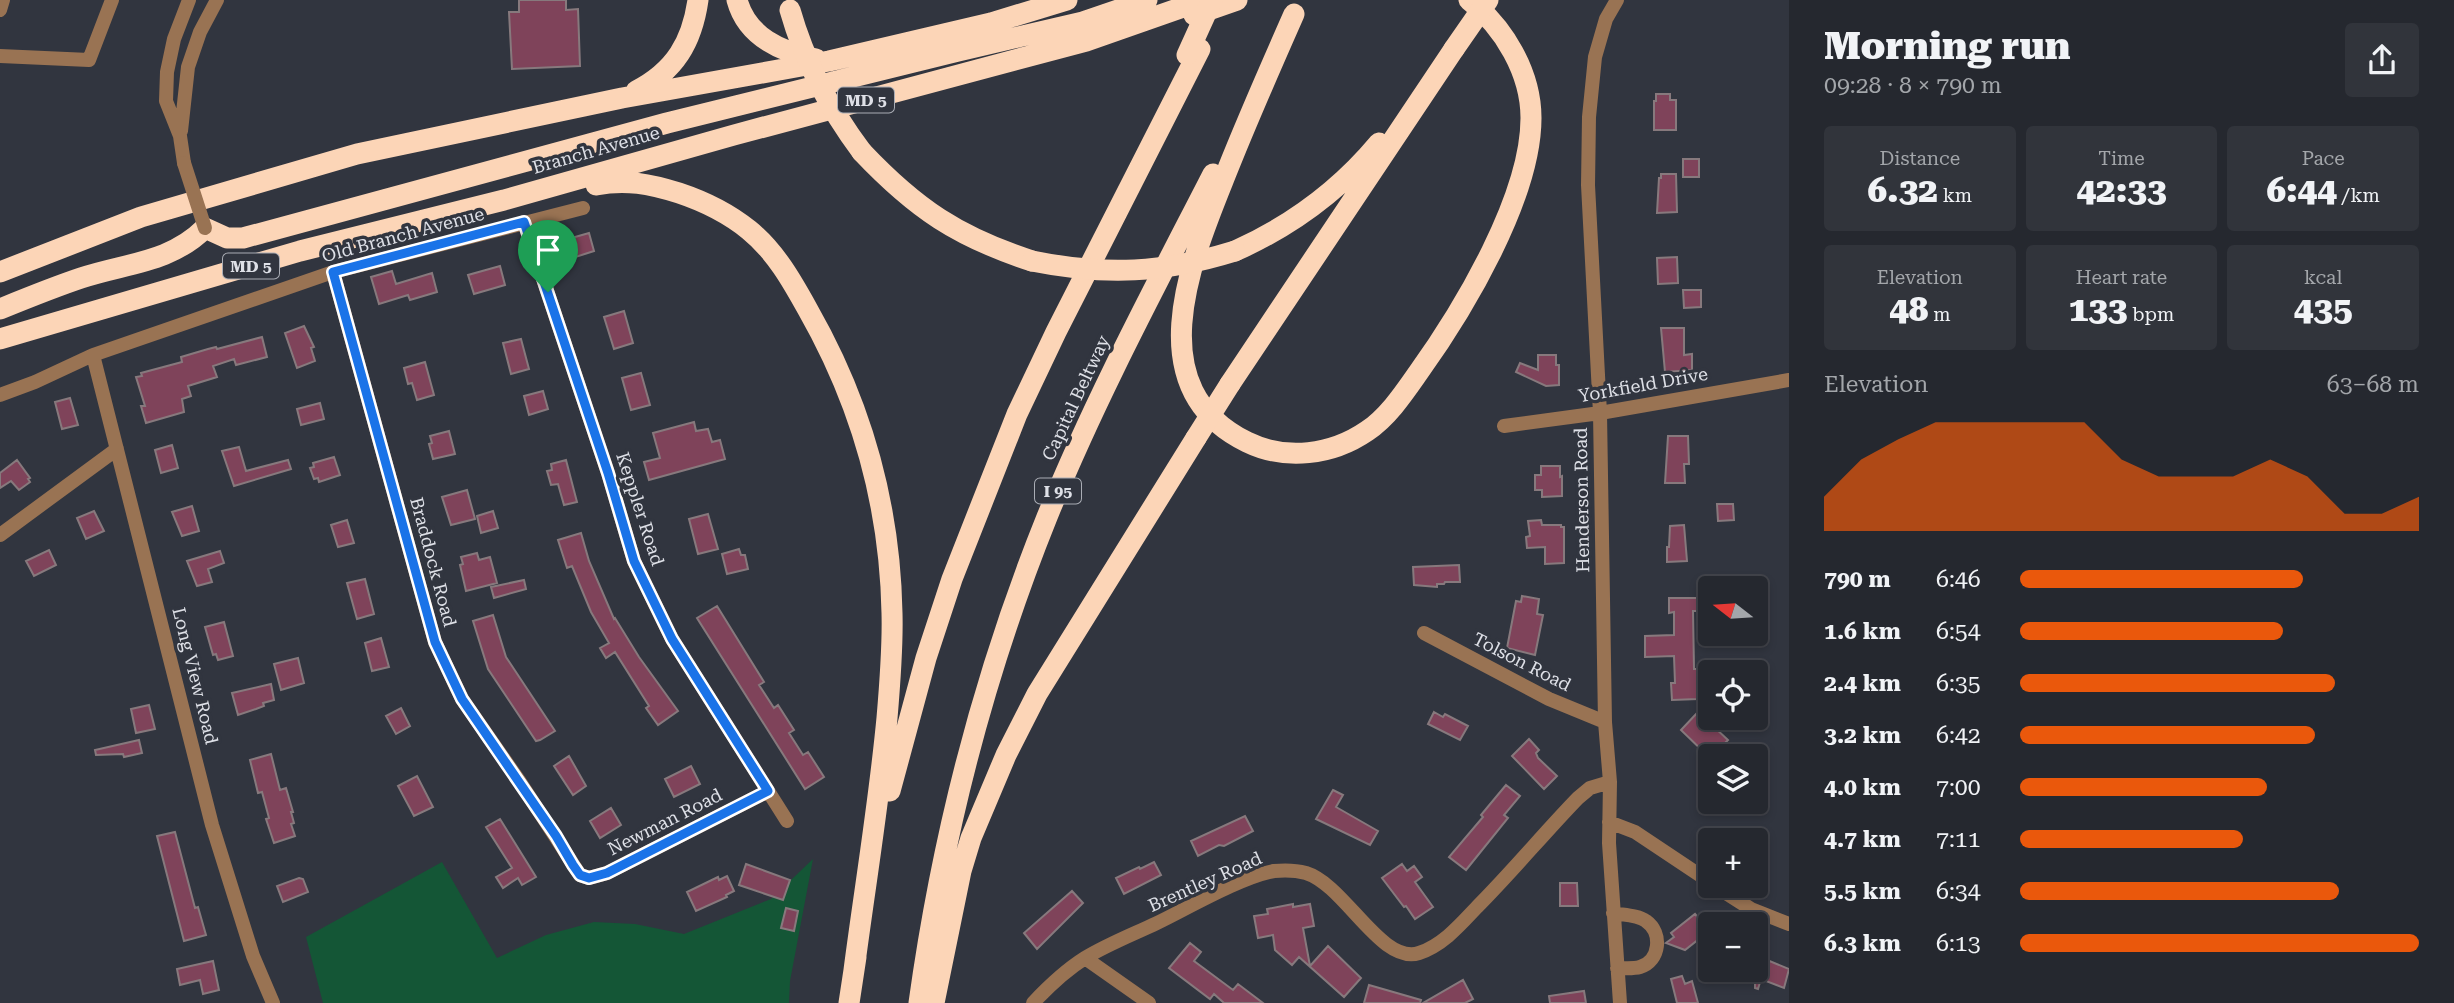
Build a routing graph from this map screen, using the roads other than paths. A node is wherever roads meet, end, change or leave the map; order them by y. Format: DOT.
graph roads {
  1 [pos="4,0"];
  2 [pos="111,0"];
  3 [pos="189,0"];
  4 [pos="216,0"];
  5 [pos="698,0"];
  6 [pos="737,0"];
  7 [pos="1067,0"];
  8 [pos="1147,0"];
  9 [pos="1203,0"];
  10 [pos="1212,0"];
  11 [pos="1225,0"];
  12 [pos="1237,0"];
  13 [pos="1469,0"];
  14 [pos="1488,0"];
  15 [pos="1617,0"];
  16 [pos="789,5"];
  17 [pos="1297,7"];
  18 [pos="0,10"];
  19 [pos="1454,49"];
  20 [pos="1194,52"];
  21 [pos="0,56"];
  22 [pos="829,61"];
  23 [pos="1002,63"];
  24 [pos="622,98"];
  25 [pos="180,136"];
  26 [pos="504,200"];
  27 [pos="583,208"];
  28 [pos="524,222"];
  29 [pos="199,234"];
  30 [pos="0,272"];
  31 [pos="333,272"];
  32 [pos="0,309"];
  33 [pos="0,339"];
  34 [pos="93,355"];
  35 [pos="1789,380"];
  36 [pos="0,395"];
  37 [pos="1600,413"];
  38 [pos="1504,426"];
  39 [pos="117,449"];
  40 [pos="0,535"];
  41 [pos="1424,633"];
  42 [pos="1605,722"];
  43 [pos="1610,782"];
  44 [pos="768,791"];
  45 [pos="787,821"];
  46 [pos="1609,822"];
  47 [pos="556,836"];
  48 [pos="1698,874"];
  49 [pos="1734,898"];
  50 [pos="1613,913"];
  51 [pos="1789,924"];
  52 [pos="1085,958"];
  53 [pos="1617,968"];
  54 [pos="854,970"];
  55 [pos="273,1003"];
  56 [pos="849,1003"];
  57 [pos="919,1003"];
  58 [pos="934,1003"];
  59 [pos="1033,1003"];
  60 [pos="1149,1003"];
  61 [pos="1620,1003"];
  1 -- 18 [label="street"];
  2 -- 21 [label="street"];
  3 -- 25 [label="street"];
  4 -- 25 [label="street"];
  5 -- 24 [label="highway"];
  6 -- 22 [label="highway"];
  7 -- 22 [label="highway"];
  8 -- 29 [label="highway"];
  9 -- 23 [label="highway, Branch Avenue / MD 5"];
  10 -- 20 [label="highway, bridge"];
  11 -- 20 [label="highway"];
  12 -- 23 [label="highway"];
  13 -- 17 [label="highway"];
  14 -- 19 [label="highway, bridge"];
  15 -- 37 [label="street, Henderson Road"];
  16 -- 19 [label="highway, bridge"];
  17 -- 57 [label="highway, Capital Beltway / I 95"];
  19 -- 58 [label="highway, bridge"];
  20 -- 54 [label="highway"];
  22 -- 24 [label="highway"];
  23 -- 26 [label="highway, Branch Avenue / MD 5"];
  24 -- 30 [label="highway"];
  25 -- 29 [label="street, bridge"];
  26 -- 33 [label="highway, Branch Avenue / MD 5"];
  26 -- 54 [label="highway"];
  27 -- 28 [label="street, Old Branch Avenue"];
  28 -- 31 [label="street, Old Branch Avenue"];
  28 -- 44 [label="street, Keppler Road"];
  29 -- 32 [label="highway"];
  31 -- 34 [label="street, Old Branch Avenue"];
  31 -- 47 [label="street, Braddock Road"];
  34 -- 36 [label="street, Old Branch Avenue"];
  34 -- 39 [label="street, Long View Road"];
  35 -- 37 [label="street, Yorkfield Drive"];
  37 -- 38 [label="street, Yorkfield Drive"];
  37 -- 42 [label="street, Henderson Road"];
  39 -- 40 [label="street"];
  39 -- 55 [label="street, Long View Road"];
  41 -- 42 [label="street, Tolson Road"];
  42 -- 43 [label="street, Henderson Road"];
  43 -- 46 [label="street, Henderson Road"];
  43 -- 52 [label="street, Brentley Road"];
  44 -- 45 [label="street, Keppler Road"];
  44 -- 47 [label="street, Newman Road"];
  46 -- 48 [label="street"];
  46 -- 50 [label="street, Henderson Road"];
  49 -- 51 [label="street"];
  50 -- 53 [label="street, Henderson Road"];
  50 -- 53 [label="street"];
  52 -- 59 [label="street, Brentley Road"];
  52 -- 60 [label="street"];
  53 -- 61 [label="street, Henderson Road"];
  54 -- 56 [label="highway"];
}
